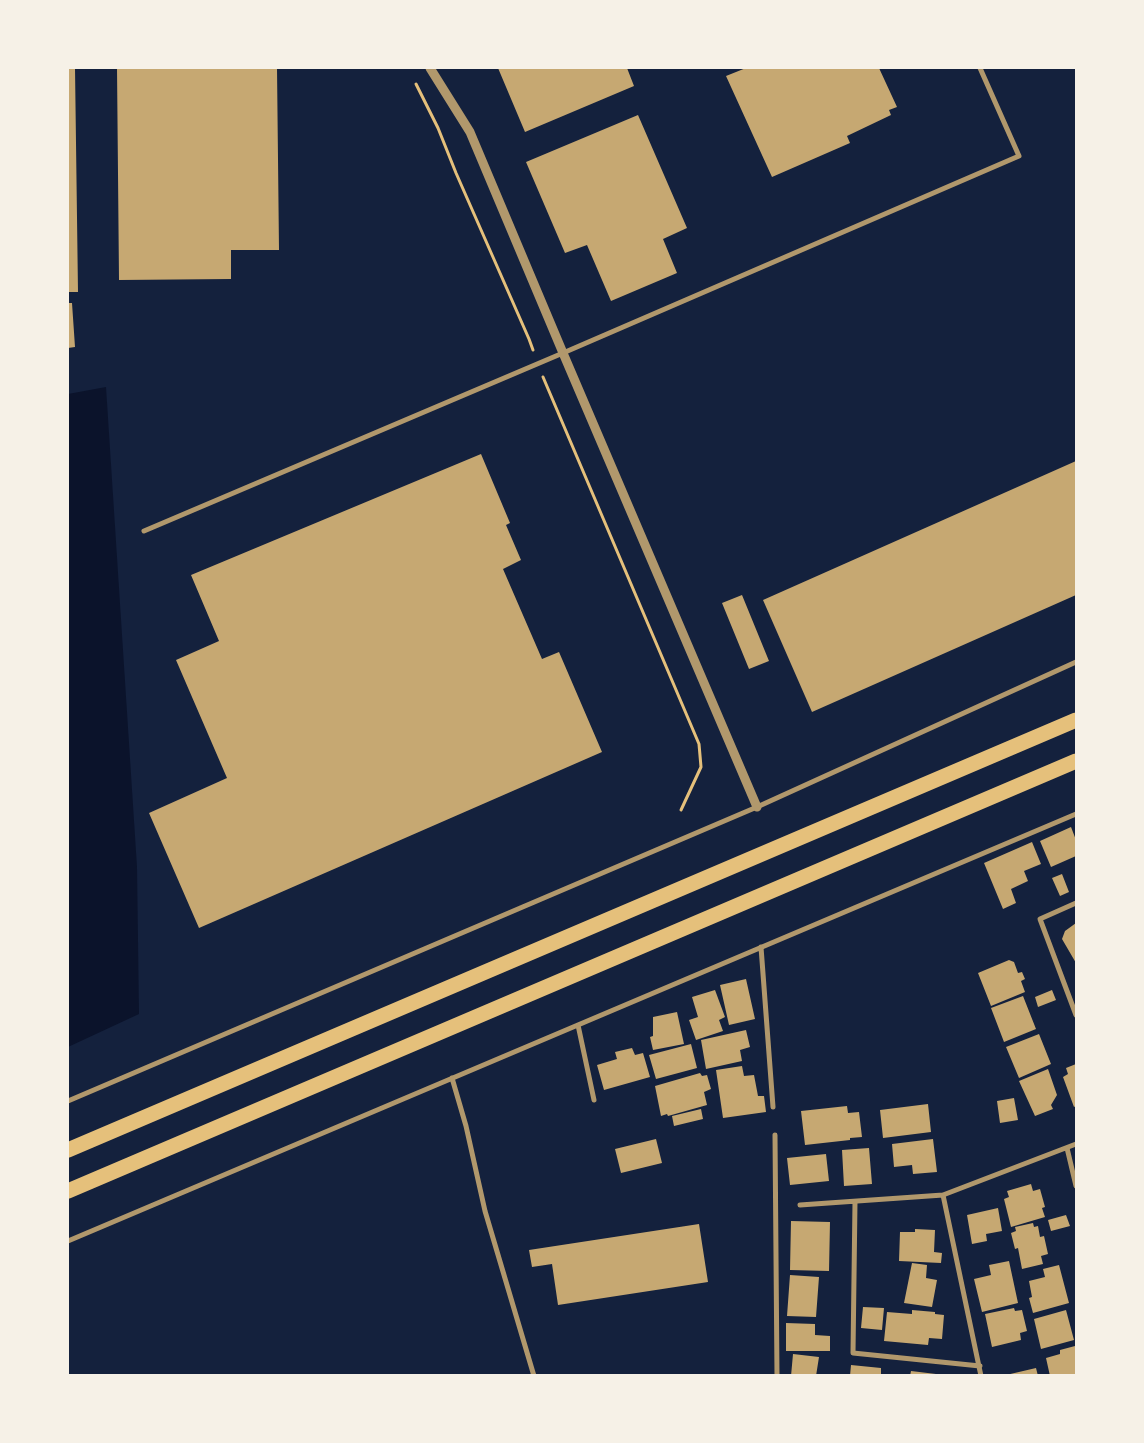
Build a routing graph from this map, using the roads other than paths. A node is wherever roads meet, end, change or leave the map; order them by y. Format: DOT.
graph roads {
  1 [pos="430,68"];
  2 [pos="980,68"];
  3 [pos="563,353"];
  4 [pos="144,531"];
  5 [pos="1076,662"];
  6 [pos="1076,720"];
  7 [pos="1076,761"];
  8 [pos="757,807"];
  9 [pos="1076,814"];
  10 [pos="1076,903"];
  11 [pos="761,948"];
  12 [pos="1076,1016"];
  13 [pos="578,1025"];
  14 [pos="452,1078"];
  15 [pos="594,1100"];
  16 [pos="68,1101"];
  17 [pos="773,1106"];
  18 [pos="775,1135"];
  19 [pos="1076,1144"];
  20 [pos="1067,1148"];
  21 [pos="68,1150"];
  22 [pos="1076,1186"];
  23 [pos="68,1191"];
  24 [pos="943,1195"];
  25 [pos="855,1202"];
  26 [pos="800,1205"];
  27 [pos="68,1240"];
  28 [pos="980,1366"];
  29 [pos="534,1376"];
  30 [pos="777,1376"];
  31 [pos="981,1376"];
  1 -- 3 [label="street"];
  2 -- 3 [label="street"];
  3 -- 4 [label="street"];
  3 -- 8 [label="street"];
  5 -- 8 [label="street"];
  6 -- 21 [label="highway"];
  7 -- 23 [label="highway"];
  8 -- 16 [label="street"];
  9 -- 11 [label="street"];
  10 -- 12 [label="street"];
  11 -- 13 [label="street"];
  11 -- 17 [label="street"];
  13 -- 14 [label="street"];
  13 -- 15 [label="street"];
  14 -- 27 [label="street"];
  14 -- 29 [label="street"];
  18 -- 30 [label="street"];
  19 -- 20 [label="street"];
  20 -- 22 [label="street"];
  20 -- 24 [label="street"];
  24 -- 25 [label="street"];
  24 -- 28 [label="street"];
  25 -- 26 [label="street"];
  25 -- 28 [label="street"];
  28 -- 31 [label="street"];
}
